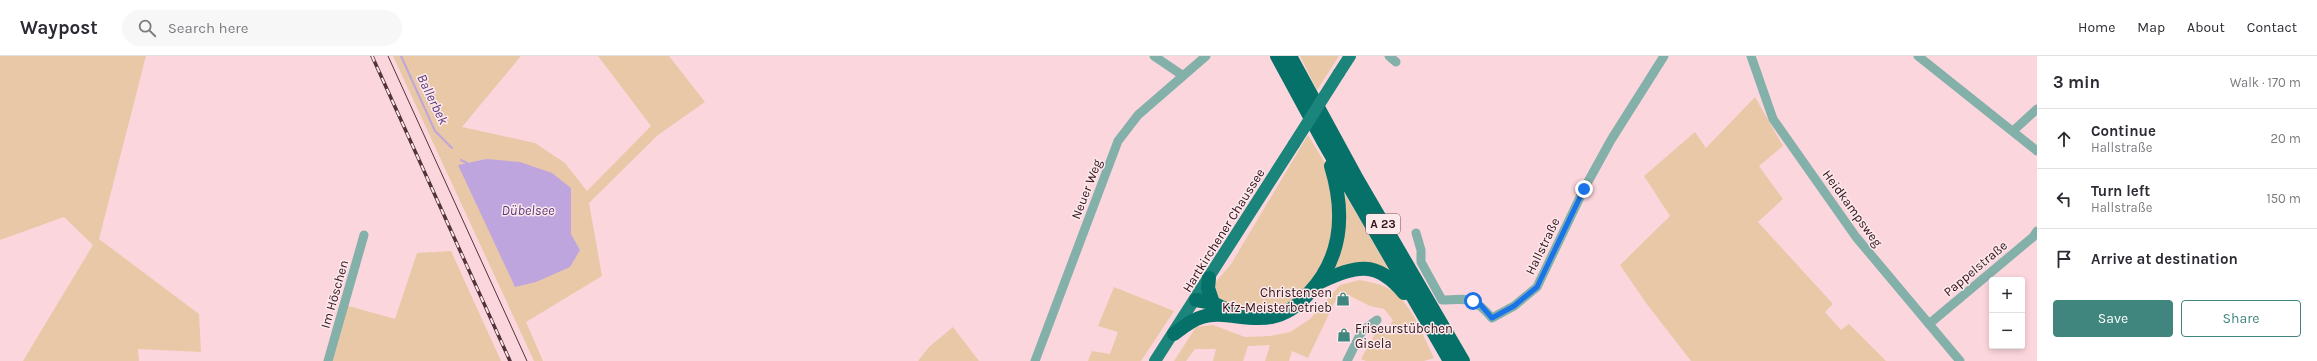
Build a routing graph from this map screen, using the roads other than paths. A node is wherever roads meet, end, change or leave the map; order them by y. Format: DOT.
graph roads {
  1 [pos="1154,56"];
  2 [pos="1206,56"];
  3 [pos="1277,56"];
  4 [pos="1290,56"];
  5 [pos="1295,56"];
  6 [pos="1350,56"];
  7 [pos="1664,56"];
  8 [pos="1751,56"];
  9 [pos="1918,56"];
  10 [pos="1182,76"];
  11 [pos="1305,85"];
  12 [pos="2037,109"];
  13 [pos="2013,131"];
  14 [pos="1323,141"];
  15 [pos="2037,151"];
  16 [pos="2037,231"];
  17 [pos="1416,233"];
  18 [pos="364,235"];
  19 [pos="1209,278"];
  20 [pos="1320,282"];
  21 [pos="1196,300"];
  22 [pos="1212,309"];
  23 [pos="1377,320"];
  24 [pos="1427,321"];
  25 [pos="1929,324"];
  26 [pos="1174,334"];
  27 [pos="1349,360"];
  28 [pos="328,361"];
  29 [pos="1035,361"];
  30 [pos="1155,361"];
  31 [pos="1450,361"];
  32 [pos="1463,361"];
  33 [pos="1960,361"];
  1 -- 10 [label="street"];
  2 -- 10 [label="street, Neuer Weg"];
  3 -- 14 [label="highway, A 23"];
  4 -- 11 [label="highway, A 23"];
  5 -- 11 [label="highway"];
  6 -- 19 [label="main road, Hartkirchener Chaussee, bridge"];
  7 -- 17 [label="street, Hallstraße"];
  8 -- 25 [label="street, Heidkampsweg"];
  9 -- 13 [label="street"];
  10 -- 29 [label="street, Neuer Weg"];
  11 -- 32 [label="highway, A 23"];
  12 -- 13 [label="street"];
  13 -- 15 [label="street"];
  14 -- 20 [label="highway"];
  14 -- 24 [label="highway, A 23"];
  16 -- 25 [label="street, Pappelstraße"];
  18 -- 28 [label="street, Im Höschen"];
  19 -- 21 [label="main road, Hartkirchener Chaussee"];
  19 -- 22 [label="highway"];
  20 -- 22 [label="highway"];
  20 -- 24 [label="highway"];
  21 -- 22 [label="highway"];
  21 -- 26 [label="main road, Hartkirchener Chaussee"];
  22 -- 26 [label="highway"];
  23 -- 27 [label="street"];
  24 -- 31 [label="highway, A 23"];
  25 -- 33 [label="street, Heidkampsweg"];
  26 -- 30 [label="main road, Hartkirchener Chaussee"];
}
